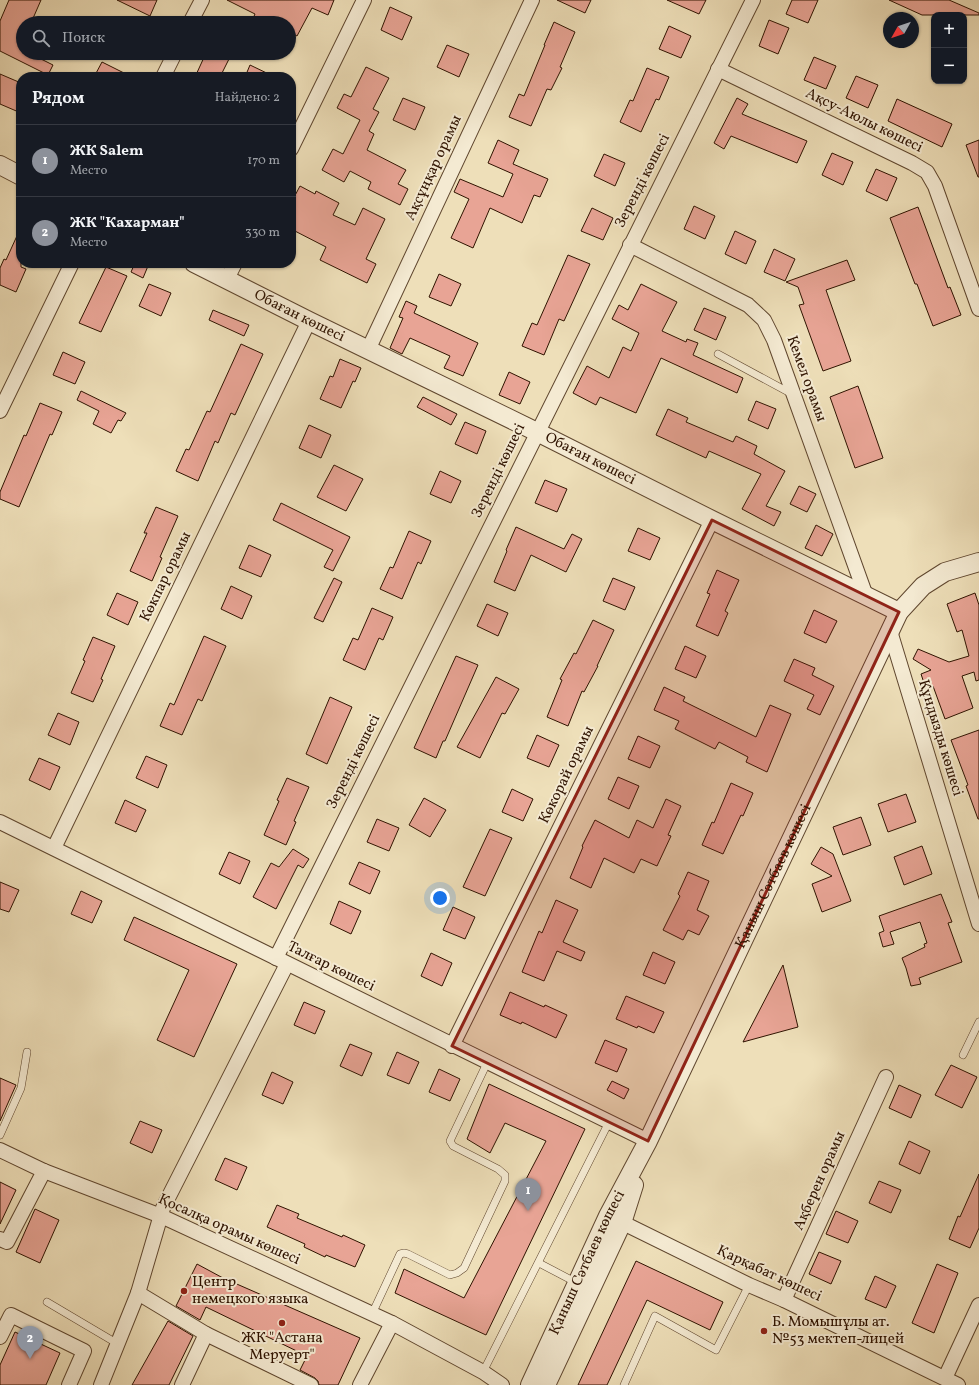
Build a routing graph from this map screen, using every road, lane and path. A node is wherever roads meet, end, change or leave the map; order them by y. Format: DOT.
graph roads {
  1 [pos="202,0"];
  2 [pos="364,0"];
  3 [pos="532,0"];
  4 [pos="753,0"];
  5 [pos="194,16"];
  6 [pos="172,60"];
  7 [pos="718,69"];
  8 [pos="166,72"];
  9 [pos="296,139"];
  10 [pos="0,165"];
  11 [pos="16,173"];
  12 [pos="630,245"];
  13 [pos="70,268"];
  14 [pos="204,268"];
  15 [pos="232,268"];
  16 [pos="227,279"];
  17 [pos="979,309"];
  18 [pos="309,321"];
  19 [pos="368,350"];
  20 [pos="718,354"];
  21 [pos="794,395"];
  22 [pos="0,411"];
  23 [pos="537,432"];
  24 [pos="712,520"];
  25 [pos="979,562"];
  26 [pos="866,596"];
  27 [pos="899,612"];
  28 [pos="890,631"];
  29 [pos="2,826"];
  30 [pos="54,848"];
  31 [pos="979,924"];
  32 [pos="281,961"];
  33 [pos="979,1022"];
  34 [pos="452,1046"];
  35 [pos="27,1052"];
  36 [pos="963,1055"];
  37 [pos="487,1063"];
  38 [pos="886,1076"];
  39 [pos="609,1122"];
  40 [pos="0,1135"];
  41 [pos="648,1141"];
  42 [pos="0,1150"];
  43 [pos="44,1171"];
  44 [pos="161,1216"];
  45 [pos="615,1220"];
  46 [pos="0,1239"];
  47 [pos="539,1262"];
  48 [pos="577,1284"];
  49 [pos="749,1285"];
  50 [pos="138,1293"];
  51 [pos="784,1300"];
  52 [pos="47,1302"];
  53 [pos="979,1305"];
  54 [pos="372,1314"];
  55 [pos="392,1323"];
  56 [pos="206,1334"];
  57 [pos="0,1337"];
  58 [pos="118,1344"];
  59 [pos="483,1372"];
  60 [pos="945,1378"];
  61 [pos="288,1380"];
  62 [pos="69,1385"];
  63 [pos="101,1385"];
  64 [pos="182,1385"];
  65 [pos="311,1385"];
  66 [pos="360,1385"];
  67 [pos="502,1385"];
  68 [pos="530,1385"];
  69 [pos="546,1385"];
  70 [pos="624,1385"];
  71 [pos="958,1385"];
  1 -- 5 [label="street"];
  2 -- 9 [label="street"];
  3 -- 19 [label="street, Ақсұңқар орамы"];
  4 -- 7 [label="street, Зеренді көшесі"];
  6 -- 8 [label="street"];
  7 -- 12 [label="street, Зеренді көшесі"];
  7 -- 17 [label="street, Ақсу-Аюлы көшесі"];
  10 -- 11 [label="street"];
  12 -- 21 [label="street, Кемел орамы"];
  12 -- 23 [label="street, Зеренді көшесі"];
  13 -- 22 [label="street"];
  14 -- 16 [label="street, Обаған көшесі"];
  15 -- 16 [label="street"];
  16 -- 18 [label="street, Обаған көшесі"];
  18 -- 19 [label="street, Обаған көшесі"];
  18 -- 30 [label="street, Көкпар орамы"];
  19 -- 23 [label="street, Обаған көшесі"];
  20 -- 21 [label="lane"];
  21 -- 26 [label="street, Кемел орамы"];
  23 -- 24 [label="street, Обаған көшесі"];
  23 -- 32 [label="street, Зеренді көшесі"];
  24 -- 26 [label="street, Обаған көшесі"];
  24 -- 34 [label="street, Көкорай орамы"];
  25 -- 27 [label="street"];
  26 -- 27 [label="street, Обаған көшесі"];
  27 -- 28 [label="street, Қаныш Сәтбаев көшесі"];
  28 -- 31 [label="street, Құндызды көшесі"];
  28 -- 41 [label="street, Қаныш Сәтбаев көшесі"];
  29 -- 30 [label="street, Талғар көшесі"];
  30 -- 32 [label="street, Талғар көшесі"];
  32 -- 34 [label="street, Талғар көшесі"];
  32 -- 44 [label="street, Зеренді көшесі"];
  33 -- 36 [label="lane"];
  34 -- 37 [label="street, Талғар көшесі"];
  35 -- 40 [label="lane"];
  37 -- 39 [label="street, Талғар көшесі"];
  37 -- 54 [label="lane"];
  38 -- 51 [label="street, Ақберен орамы"];
  39 -- 41 [label="street, Талғар көшесі"];
  39 -- 47 [label="lane"];
  41 -- 45 [label="street, Қаныш Сәтбаев көшесі"];
  42 -- 43 [label="street, Қосалқа орамы көшесі"];
  43 -- 44 [label="street, Қосалқа орамы көшесі"];
  43 -- 46 [label="street"];
  44 -- 50 [label="street, Зеренді көшесі"];
  44 -- 54 [label="street, Қосалқа орамы көшесі"];
  45 -- 48 [label="street, Қаныш Сәтбаев көшесі"];
  45 -- 49 [label="street, Қарқабат көшесі"];
  45 -- 69 [label="street, Қаныш Сәтбаев көшесі"];
  47 -- 48 [label="lane"];
  47 -- 59 [label="lane"];
  48 -- 68 [label="street, Қаныш Сәтбаев көшесі"];
  49 -- 51 [label="street, Қарқабат көшесі"];
  49 -- 70 [label="lane"];
  50 -- 56 [label="street"];
  50 -- 58 [label="street, Зеренді көшесі"];
  51 -- 60 [label="street, Қарқабат көшесі"];
  52 -- 58 [label="lane"];
  53 -- 60 [label="street"];
  54 -- 55 [label="street, Қосалқа орамы көшесі"];
  55 -- 59 [label="street, Қосалқа орамы көшесі"];
  55 -- 66 [label="street"];
  56 -- 61 [label="street"];
  56 -- 64 [label="street"];
  57 -- 62 [label="street"];
  58 -- 63 [label="street, Зеренді көшесі"];
  59 -- 67 [label="street, Қосалқа орамы көшесі"];
  60 -- 71 [label="street, Қарқабат көшесі"];
  61 -- 65 [label="street"];
}
